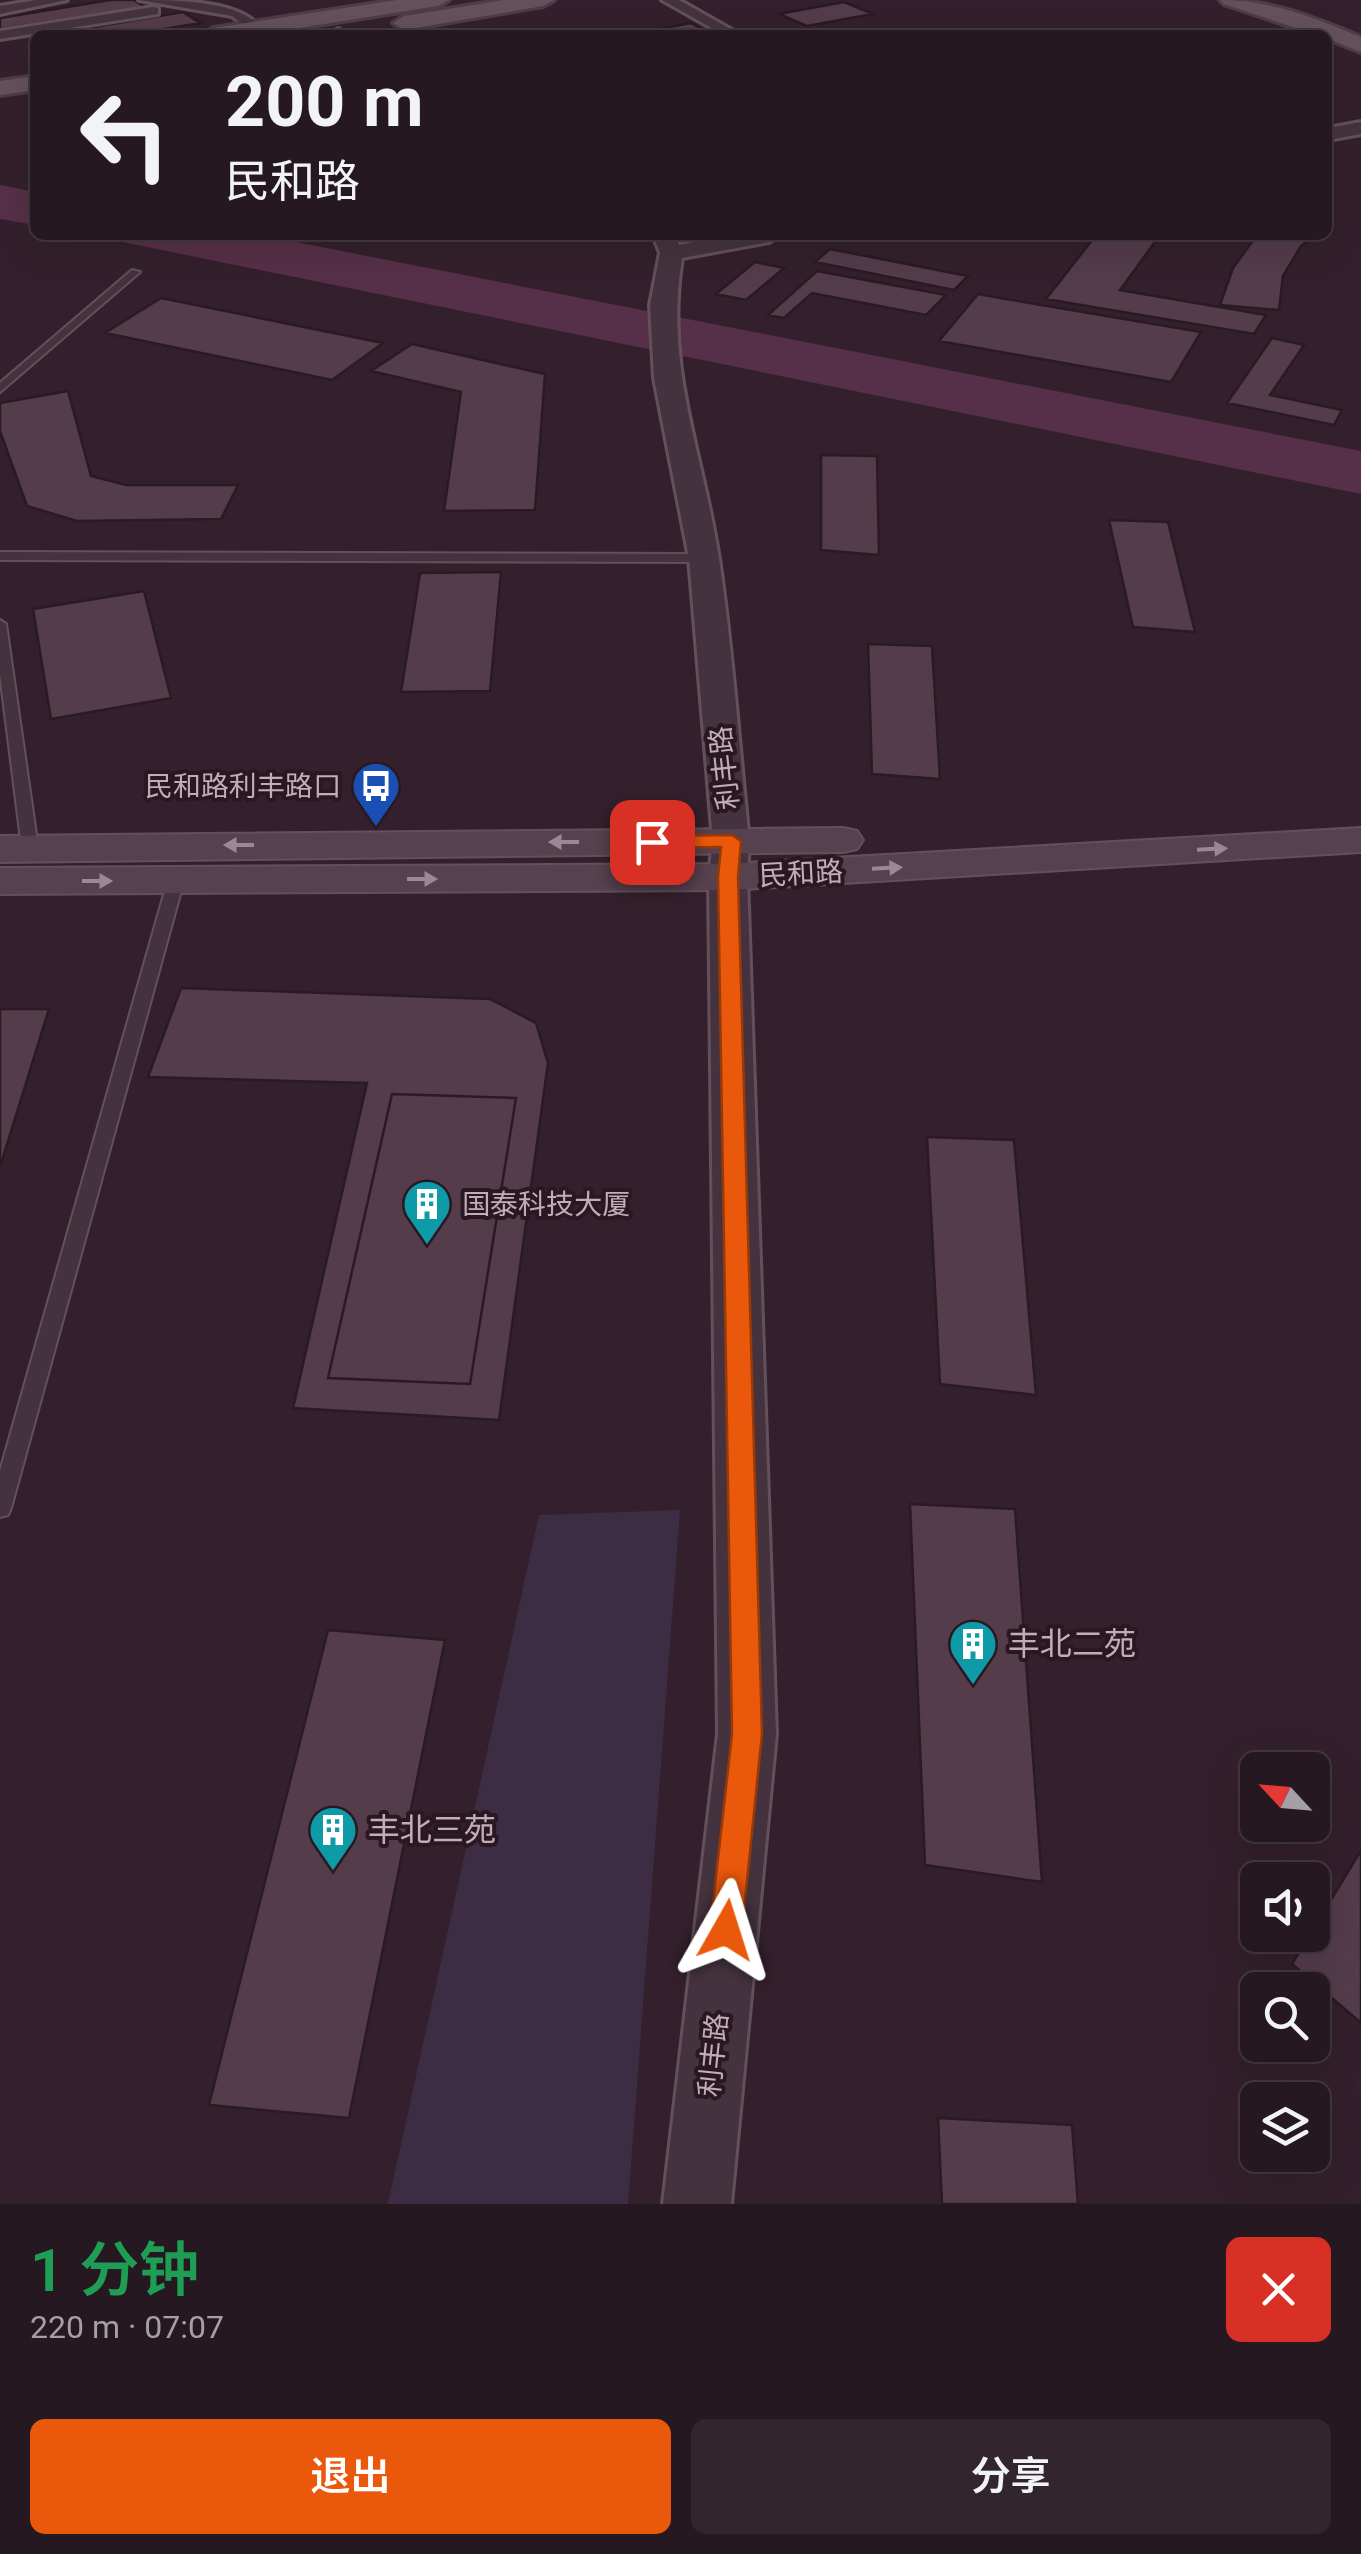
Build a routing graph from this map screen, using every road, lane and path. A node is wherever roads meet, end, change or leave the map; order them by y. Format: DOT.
graph roads {
  1 [pos="60,0"];
  2 [pos="438,0"];
  3 [pos="543,0"];
  4 [pos="668,0"];
  5 [pos="1211,0"];
  6 [pos="1231,0"];
  7 [pos="150,6"];
  8 [pos="0,10"];
  9 [pos="253,28"];
  10 [pos="242,30"];
  11 [pos="366,30"];
  12 [pos="725,30"];
  13 [pos="1301,30"];
  14 [pos="1319,30"];
  15 [pos="0,34"];
  16 [pos="1332,36"];
  17 [pos="1332,40"];
  18 [pos="1361,48"];
  19 [pos="30,65"];
  20 [pos="0,69"];
  21 [pos="30,84"];
  22 [pos="0,88"];
  23 [pos="1361,128"];
  24 [pos="1332,133"];
  25 [pos="712,240"];
  26 [pos="667,244"];
  27 [pos="135,272"];
  28 [pos="0,389"];
  29 [pos="0,556"];
  30 [pos="704,558"];
  31 [pos="0,624"];
  32 [pos="1361,810"];
  33 [pos="1361,840"];
  34 [pos="15,849"];
  35 [pos="730,859"];
  36 [pos="176,880"];
  37 [pos="0,882"];
  38 [pos="0,1508"];
  39 [pos="696,2204"];
  1 -- 8 [label="street"];
  2 -- 9 [label="main road"];
  3 -- 11 [label="main road"];
  4 -- 12 [label="street"];
  5 -- 13 [label="main road"];
  6 -- 14 [label="main road"];
  7 -- 9 [label="street"];
  7 -- 15 [label="street"];
  9 -- 10 [label="main road"];
  16 -- 18 [label="main road"];
  17 -- 18 [label="main road"];
  19 -- 20 [label="main road"];
  21 -- 22 [label="main road"];
  23 -- 24 [label="street"];
  25 -- 26 [label="street"];
  26 -- 30 [label="street, 利丰路"];
  27 -- 28 [label="lane"];
  29 -- 30 [label="lane"];
  30 -- 35 [label="street, 利丰路"];
  31 -- 34 [label="lane"];
  32 -- 35 [label="main road, 民和路"];
  35 -- 33 [label="main road, 民和路, one-way"];
  35 -- 34 [label="main road, 民和路, one-way"];
  36 -- 35 [label="main road, 民和路, one-way"];
  35 -- 39 [label="street, 利丰路"];
  37 -- 36 [label="main road, 民和路, one-way"];
  36 -- 38 [label="lane"];
}
